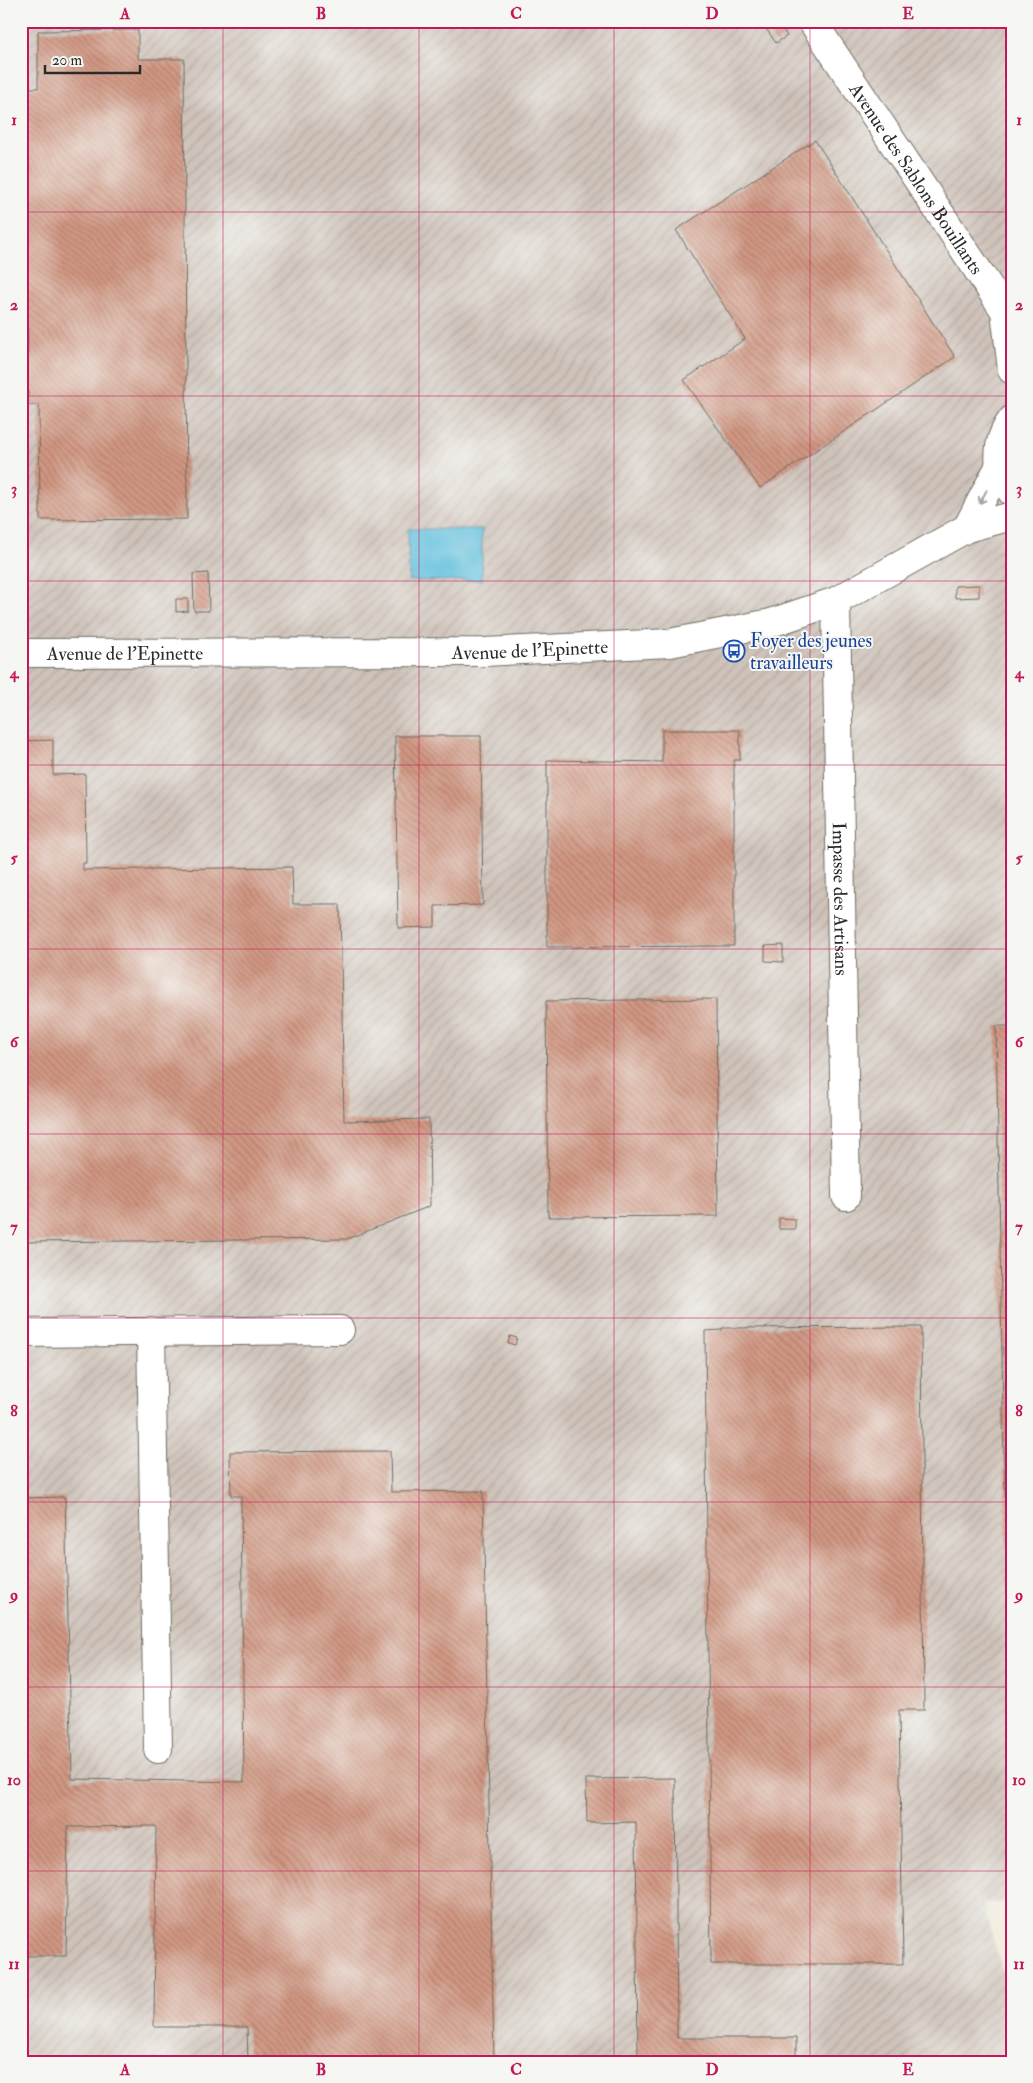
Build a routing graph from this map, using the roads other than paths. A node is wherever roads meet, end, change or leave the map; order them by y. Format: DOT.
graph roads {
  1 [pos="812,21"];
  2 [pos="1008,315"];
  3 [pos="1012,370"];
  4 [pos="1012,420"];
  5 [pos="999,466"];
  6 [pos="1012,492"];
  7 [pos="1012,516"];
  8 [pos="967,528"];
  9 [pos="836,601"];
  10 [pos="21,653"];
  11 [pos="846,1196"];
  12 [pos="340,1330"];
  13 [pos="151,1331"];
  14 [pos="21,1333"];
  15 [pos="158,1749"];
  1 -- 2 [label="street, Avenue des Sablons Bouillants"];
  2 -- 3 [label="street, Avenue des Sablons Bouillants"];
  4 -- 5 [label="street"];
  5 -- 6 [label="street"];
  5 -- 8 [label="street, one-way"];
  7 -- 8 [label="street, Avenue de l'Epinette"];
  8 -- 9 [label="street, Avenue de l'Epinette"];
  9 -- 10 [label="street, Avenue de l'Epinette"];
  9 -- 11 [label="street, Impasse des Artisans"];
  12 -- 13 [label="street"];
  13 -- 14 [label="street"];
  13 -- 15 [label="street"];
}
